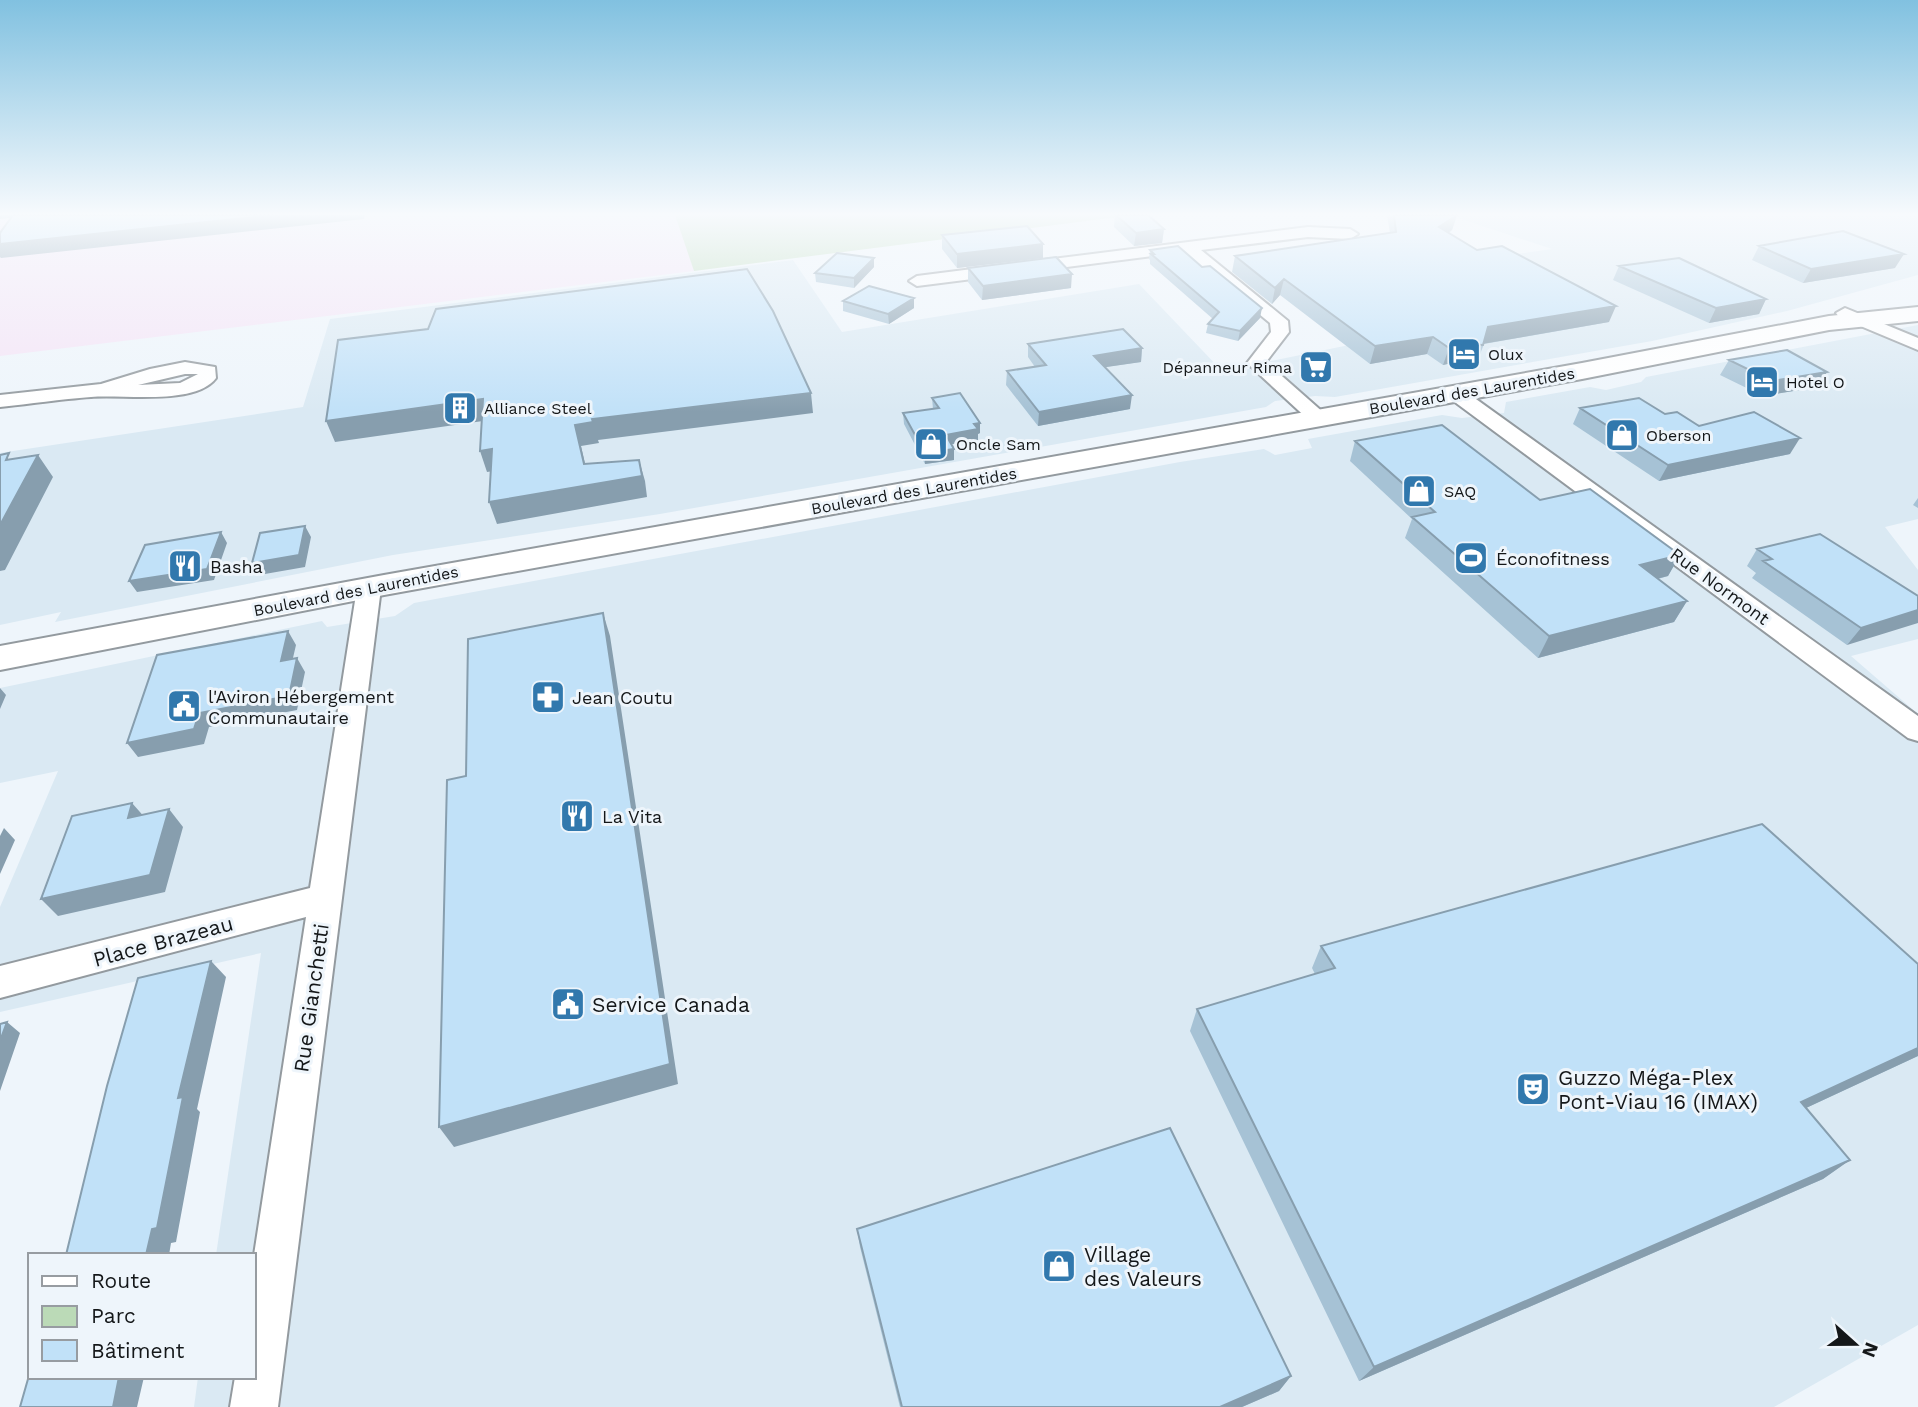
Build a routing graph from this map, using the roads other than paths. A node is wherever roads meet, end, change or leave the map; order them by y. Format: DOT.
graph roads {
  1 [pos="1229,281"];
  2 [pos="1912,303"];
  3 [pos="1846,319"];
  4 [pos="1918,345"];
  5 [pos="106,390"];
  6 [pos="1455,393"];
  7 [pos="0,401"];
  8 [pos="1318,418"];
  9 [pos="369,588"];
  10 [pos="0,658"];
  11 [pos="1918,731"];
  12 [pos="325,898"];
  13 [pos="0,982"];
  14 [pos="254,1407"];
  1 -- 8 [label="street"];
  2 -- 3 [label="main road, Boulevard des Laurentides"];
  3 -- 4 [label="street"];
  3 -- 6 [label="main road, Boulevard des Laurentides"];
  5 -- 7 [label="street"];
  6 -- 8 [label="main road, Boulevard des Laurentides"];
  6 -- 11 [label="street, Rue Normont"];
  8 -- 9 [label="main road, Boulevard des Laurentides"];
  9 -- 10 [label="main road, Boulevard des Laurentides"];
  9 -- 12 [label="street, Rue Gianchetti"];
  12 -- 13 [label="street, Place Brazeau"];
  12 -- 14 [label="street, Rue Gianchetti"];
}
